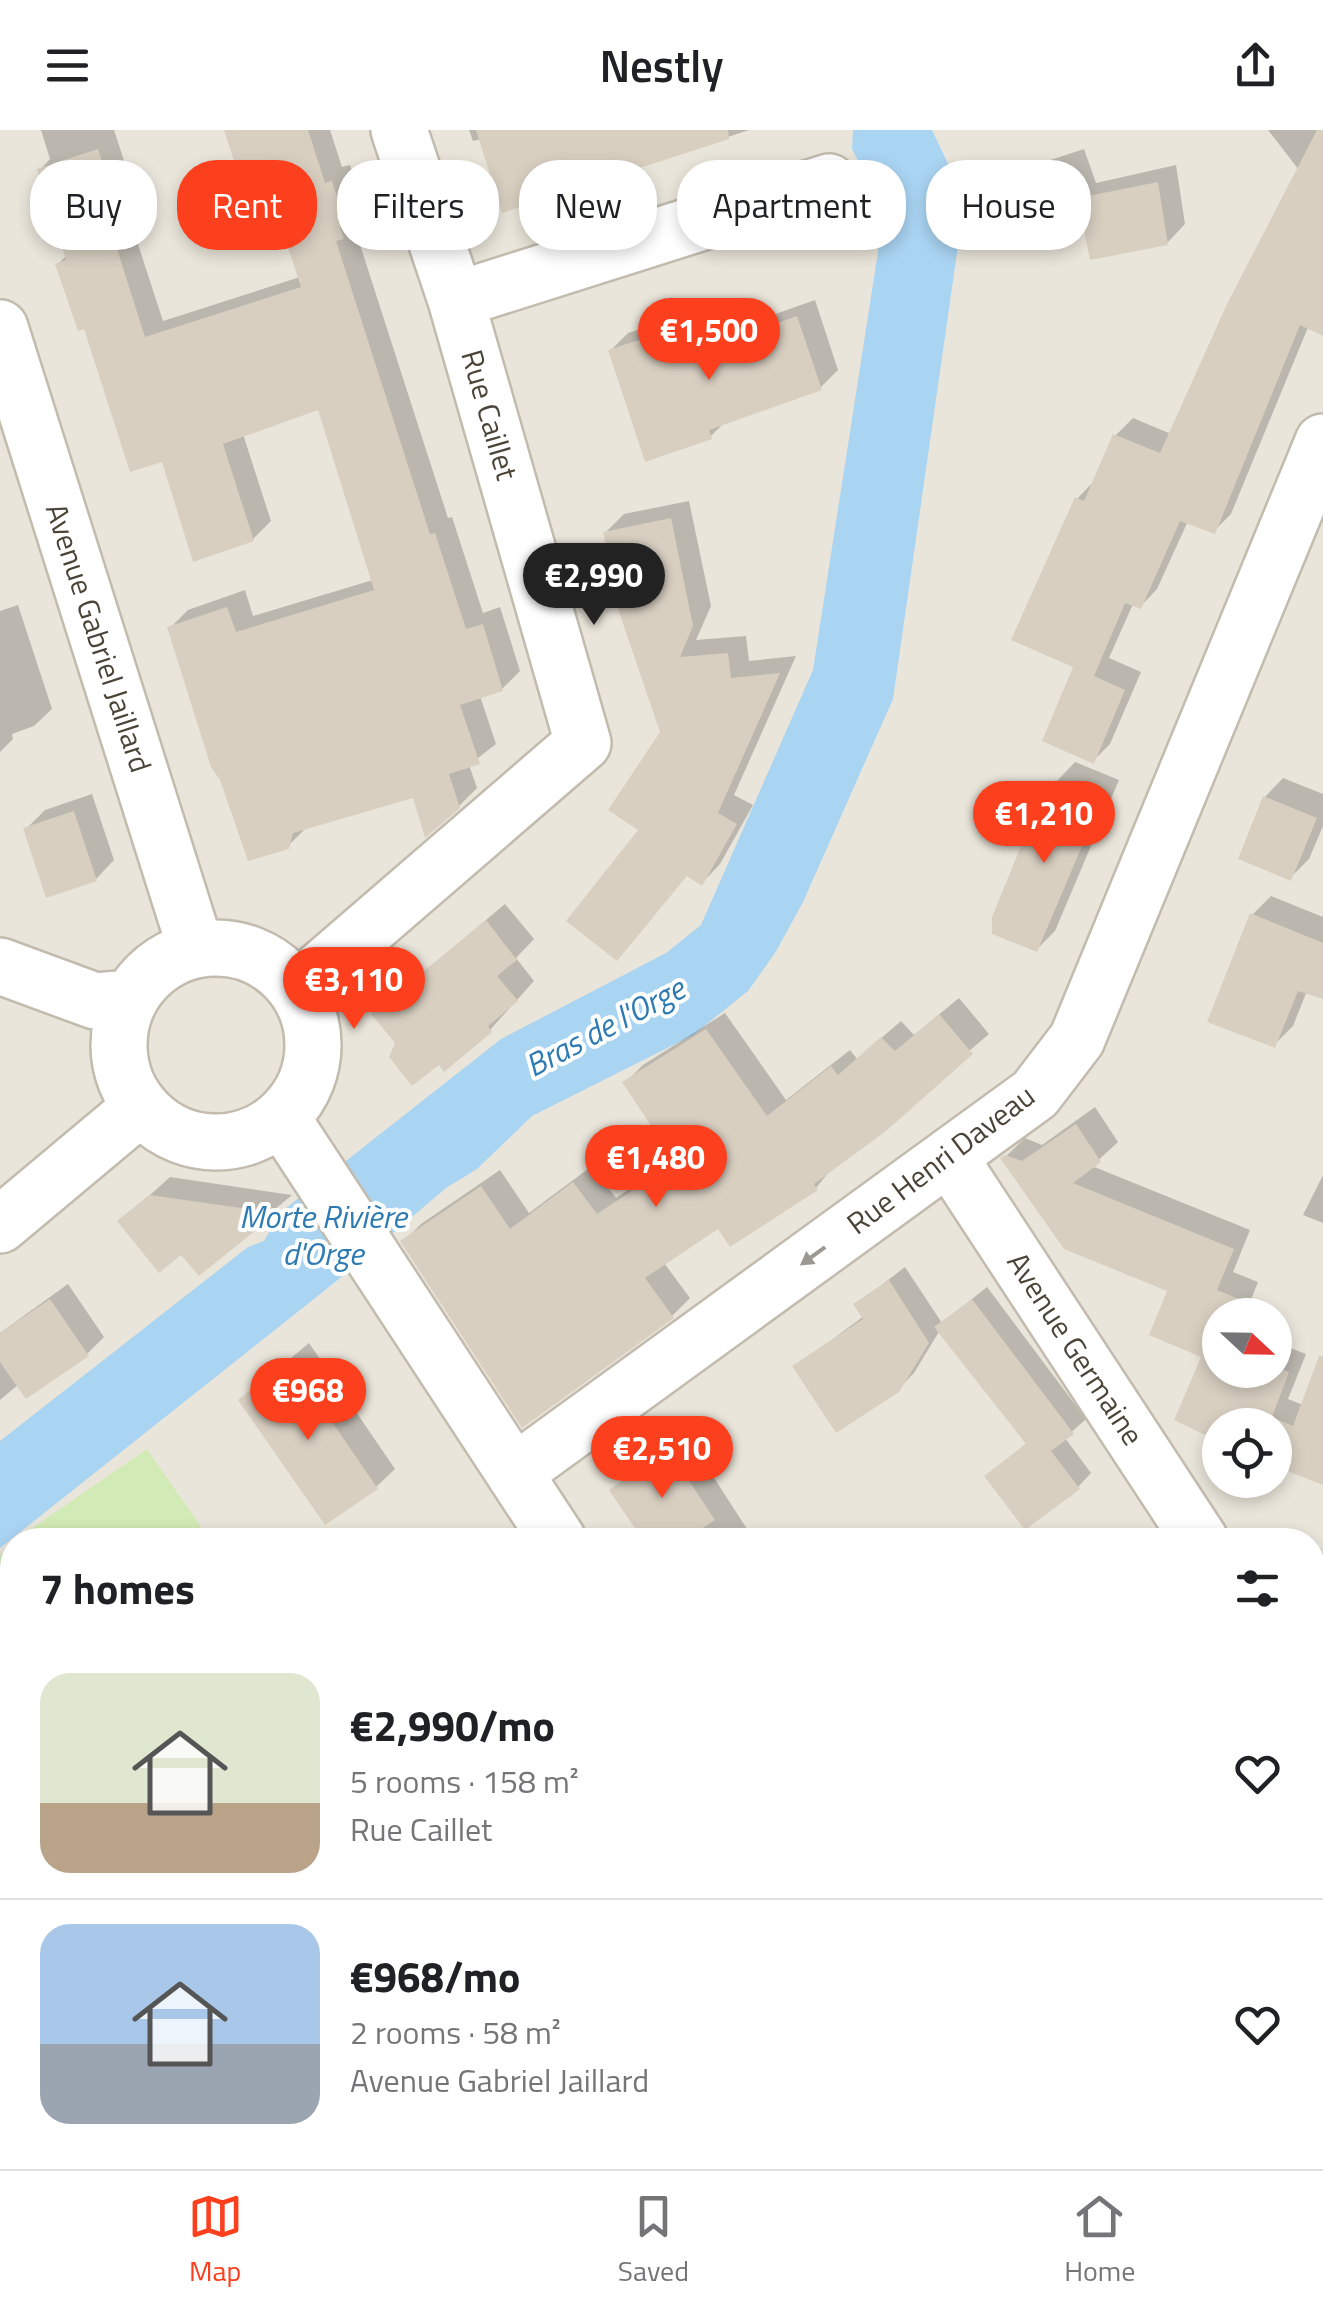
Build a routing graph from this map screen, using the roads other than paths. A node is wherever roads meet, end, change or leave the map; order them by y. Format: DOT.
graph roads {
  1 [pos="400,130"];
  2 [pos="677,230"];
  3 [pos="456,300"];
  4 [pos="0,328"];
  5 [pos="1323,442"];
  6 [pos="196,949"];
  7 [pos="0,966"];
  8 [pos="296,990"];
  9 [pos="131,998"];
  10 [pos="141,1107"];
  11 [pos="281,1117"];
  12 [pos="949,1157"];
  13 [pos="0,1225"];
  14 [pos="514,1473"];
  15 [pos="550,1528"];
  16 [pos="1192,1528"];
  1 -- 3 [label="street, Rue Caillet"];
  2 -- 3 [label="street"];
  3 -- 8 [label="street, Rue Caillet"];
  4 -- 6 [label="street, Avenue Gabriel Jaillard"];
  5 -- 12 [label="street, Rue Henri Daveau"];
  6 -- 8 [label="street"];
  6 -- 9 [label="street"];
  7 -- 9 [label="street"];
  8 -- 11 [label="street"];
  9 -- 10 [label="street"];
  10 -- 11 [label="street"];
  10 -- 13 [label="street"];
  11 -- 14 [label="street"];
  12 -- 14 [label="street, Rue Henri Daveau, one-way"];
  12 -- 16 [label="street, Avenue Germaine"];
  14 -- 15 [label="street"];
}
